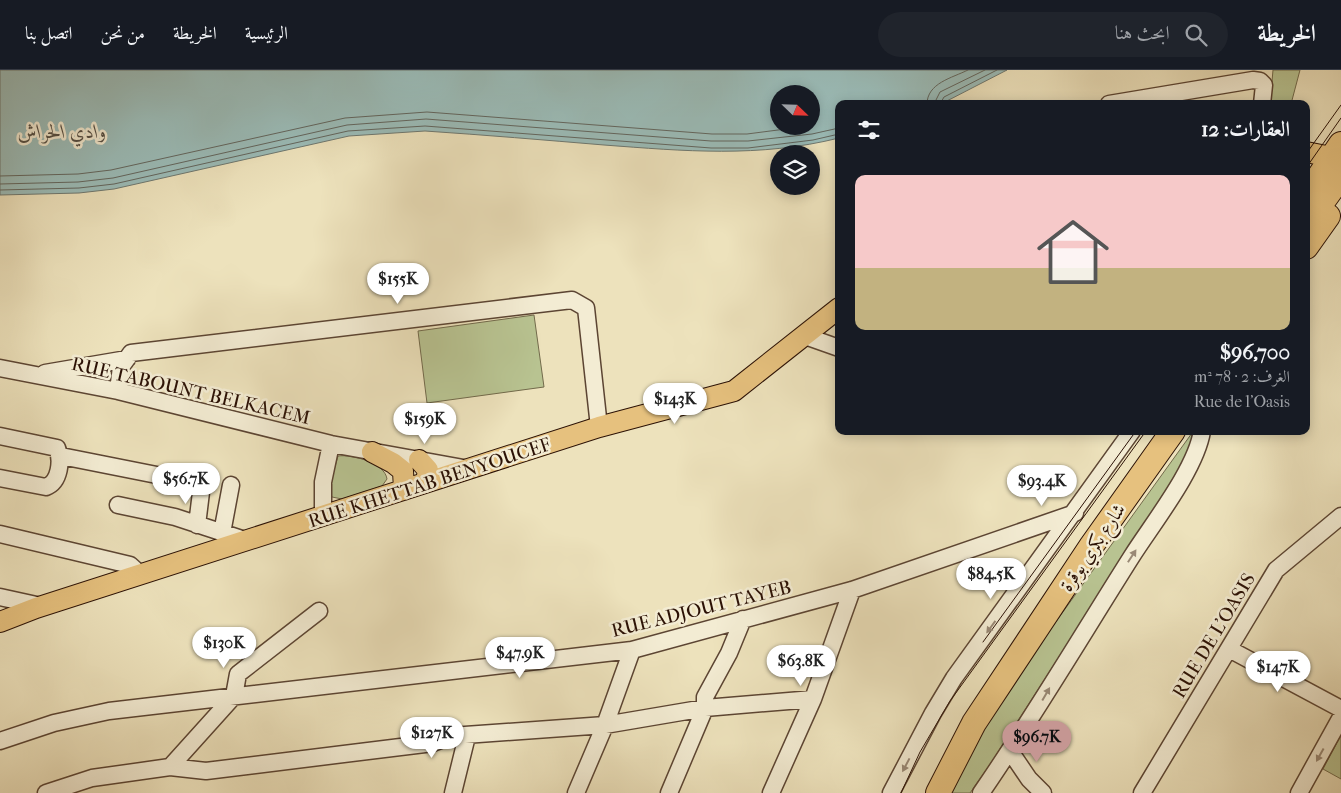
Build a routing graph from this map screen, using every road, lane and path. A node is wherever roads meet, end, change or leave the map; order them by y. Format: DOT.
graph roads {
  1 [pos="1169,100"];
  2 [pos="1263,100"];
  3 [pos="1310,144"];
  4 [pos="1310,155"];
  5 [pos="1336,176"];
  6 [pos="1310,218"];
  7 [pos="1310,238"];
  8 [pos="1310,254"];
  9 [pos="835,311"];
  10 [pos="805,336"];
  11 [pos="835,347"];
  12 [pos="126,359"];
  13 [pos="0,368"];
  14 [pos="35,375"];
  15 [pos="118,392"];
  16 [pos="599,427"];
  17 [pos="1129,435"];
  18 [pos="1155,435"];
  19 [pos="1170,435"];
  20 [pos="1201,435"];
  21 [pos="0,436"];
  22 [pos="331,444"];
  23 [pos="372,452"];
  24 [pos="61,456"];
  25 [pos="419,460"];
  26 [pos="471,469"];
  27 [pos="0,478"];
  28 [pos="426,482"];
  29 [pos="231,485"];
  30 [pos="404,490"];
  31 [pos="118,505"];
  32 [pos="1076,513"];
  33 [pos="323,515"];
  34 [pos="1341,516"];
  35 [pos="197,525"];
  36 [pos="1019,531"];
  37 [pos="222,533"];
  38 [pos="0,534"];
  39 [pos="245,540"];
  40 [pos="1049,548"];
  41 [pos="140,574"];
  42 [pos="852,590"];
  43 [pos="0,597"];
  44 [pos="41,606"];
  45 [pos="319,611"];
  46 [pos="743,619"];
  47 [pos="0,622"];
  48 [pos="1229,649"];
  49 [pos="632,650"];
  50 [pos="234,696"];
  51 [pos="813,699"];
  52 [pos="705,708"];
  53 [pos="1341,709"];
  54 [pos="1341,717"];
  55 [pos="605,724"];
  56 [pos="466,736"];
  57 [pos="0,741"];
  58 [pos="1010,751"];
  59 [pos="170,767"];
  60 [pos="46,793"];
  61 [pos="453,793"];
  62 [pos="576,793"];
  63 [pos="669,793"];
  64 [pos="771,793"];
  65 [pos="891,793"];
  66 [pos="926,793"];
  67 [pos="938,793"];
  68 [pos="981,793"];
  69 [pos="1043,793"];
  70 [pos="1142,793"];
  71 [pos="1299,793"];
  1 -- 2 [label="street"];
  3 -- 5 [label="main road"];
  4 -- 5 [label="main road"];
  5 -- 6 [label="highway"];
  5 -- 7 [label="highway"];
  5 -- 8 [label="highway"];
  9 -- 10 [label="main road, RUE KHETTAB BENYOUCEF"];
  10 -- 11 [label="street"];
  10 -- 16 [label="main road, RUE KHETTAB BENYOUCEF"];
  12 -- 14 [label="street"];
  12 -- 15 [label="street"];
  12 -- 16 [label="street"];
  13 -- 14 [label="street, RUE TABOUNT BELKACEM"];
  14 -- 15 [label="street, RUE TABOUNT BELKACEM"];
  15 -- 22 [label="street, RUE TABOUNT BELKACEM"];
  16 -- 26 [label="main road, RUE KHETTAB BENYOUCEF"];
  17 -- 32 [label="street"];
  18 -- 66 [label="highway, شارع بكري بوقرة"];
  19 -- 67 [label="highway, شارع بكري بوقرة"];
  58 -- 20 [label="street, one-way"];
  21 -- 24 [label="street"];
  22 -- 23 [label="street, RUE TABOUNT BELKACEM"];
  22 -- 33 [label="street"];
  23 -- 25 [label="street, RUE TABOUNT BELKACEM"];
  23 -- 30 [label="main road"];
  24 -- 27 [label="street"];
  24 -- 35 [label="street"];
  25 -- 26 [label="street, RUE TABOUNT BELKACEM"];
  25 -- 28 [label="main road"];
  26 -- 28 [label="main road, RUE KHETTAB BENYOUCEF"];
  28 -- 30 [label="main road, RUE KHETTAB BENYOUCEF"];
  29 -- 37 [label="street"];
  30 -- 33 [label="main road, RUE KHETTAB BENYOUCEF"];
  31 -- 35 [label="street"];
  32 -- 36 [label="street, RUE ADJOUT TAYEB"];
  32 -- 40 [label="street"];
  33 -- 39 [label="main road, RUE KHETTAB BENYOUCEF"];
  34 -- 48 [label="street, RUE DE L'OASIS"];
  35 -- 37 [label="street"];
  36 -- 40 [label="street"];
  36 -- 42 [label="street, RUE ADJOUT TAYEB"];
  37 -- 39 [label="street"];
  38 -- 41 [label="street"];
  39 -- 41 [label="main road, RUE KHETTAB BENYOUCEF"];
  40 -- 65 [label="street, one-way"];
  41 -- 44 [label="main road, RUE KHETTAB BENYOUCEF"];
  42 -- 46 [label="street, RUE ADJOUT TAYEB"];
  42 -- 51 [label="street"];
  43 -- 44 [label="street"];
  44 -- 47 [label="main road, RUE KHETTAB BENYOUCEF"];
  45 -- 50 [label="street"];
  46 -- 49 [label="street, RUE ADJOUT TAYEB"];
  46 -- 52 [label="street"];
  48 -- 53 [label="street"];
  48 -- 70 [label="street, RUE DE L'OASIS"];
  49 -- 50 [label="street, RUE ADJOUT TAYEB"];
  49 -- 55 [label="street"];
  50 -- 57 [label="street, RUE ADJOUT TAYEB"];
  50 -- 59 [label="street"];
  51 -- 52 [label="street"];
  51 -- 64 [label="street"];
  52 -- 55 [label="street"];
  52 -- 63 [label="street"];
  54 -- 71 [label="street, one-way"];
  55 -- 56 [label="street"];
  55 -- 62 [label="street"];
  56 -- 59 [label="street"];
  56 -- 61 [label="street"];
  58 -- 68 [label="street"];
  58 -- 69 [label="street"];
  59 -- 60 [label="street"];
}
